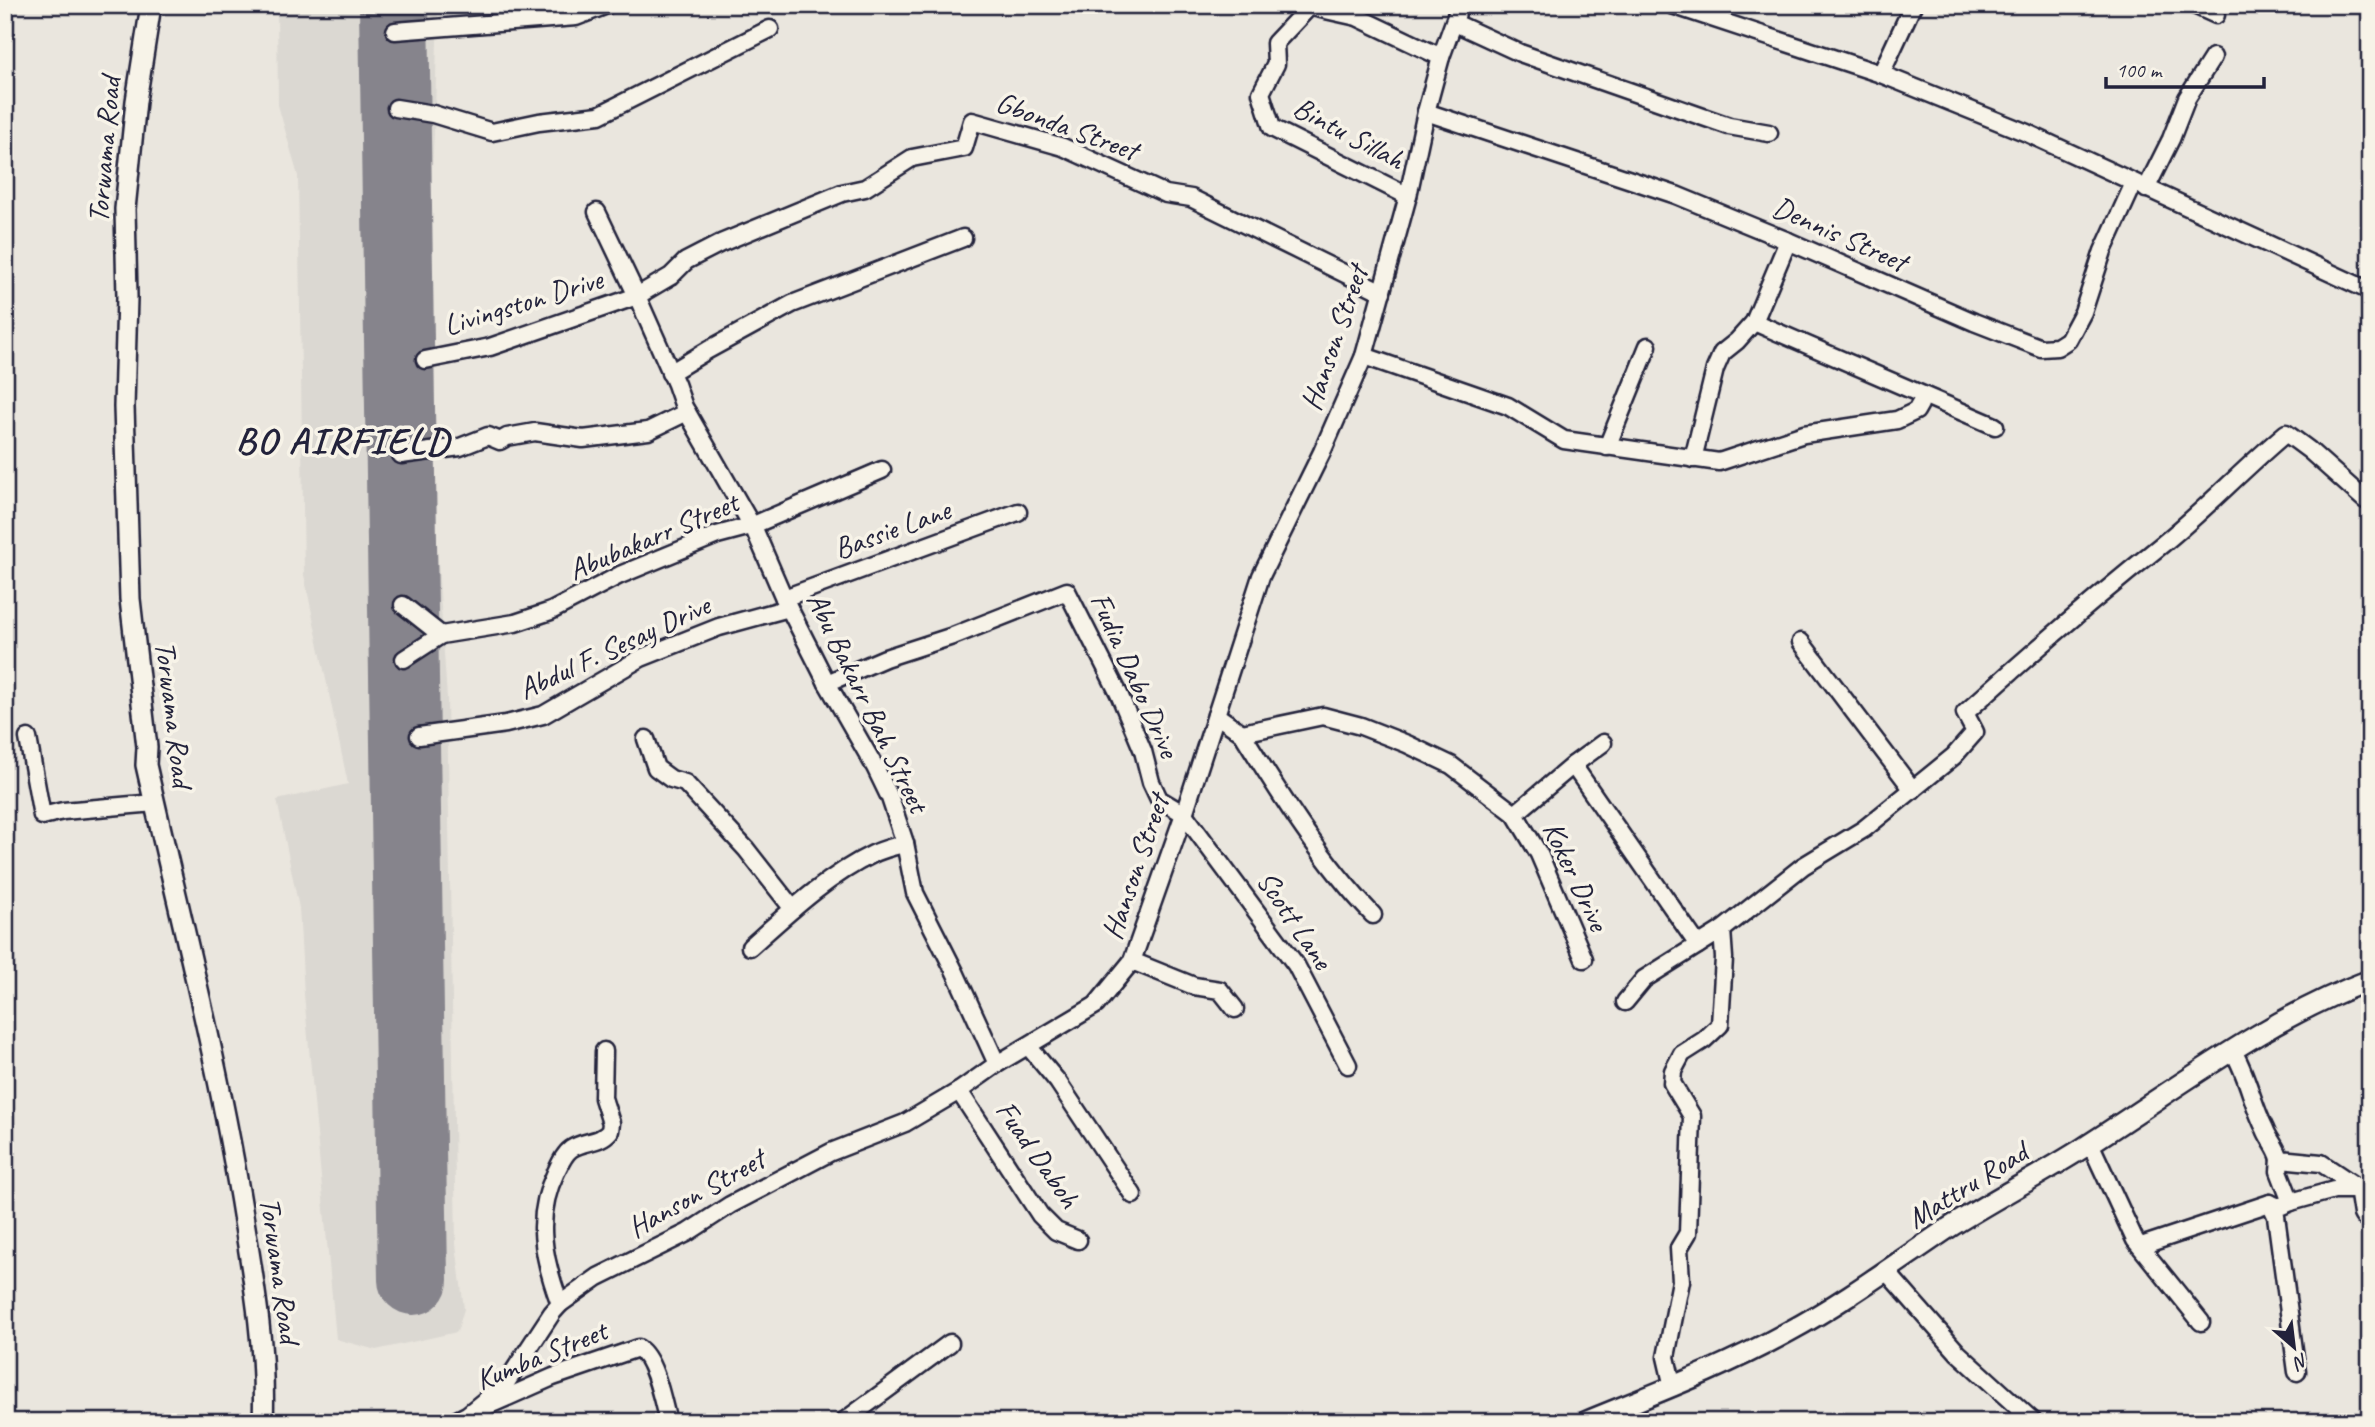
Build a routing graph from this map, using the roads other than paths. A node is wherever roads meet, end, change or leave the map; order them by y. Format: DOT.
graph roads {
  1 [pos="151,5"];
  2 [pos="607,5"];
  3 [pos="1460,5"];
  4 [pos="1672,5"];
  5 [pos="1913,5"];
  6 [pos="2194,5"];
  7 [pos="1306,6"];
  8 [pos="2216,15"];
  9 [pos="1455,23"];
  10 [pos="770,29"];
  11 [pos="395,31"];
  12 [pos="1441,57"];
  13 [pos="2213,57"];
  14 [pos="1881,74"];
  15 [pos="396,108"];
  16 [pos="1426,112"];
  17 [pos="1769,133"];
  18 [pos="2140,186"];
  19 [pos="1408,196"];
  20 [pos="597,212"];
  21 [pos="963,238"];
  22 [pos="1788,241"];
  23 [pos="2370,290"];
  24 [pos="1382,292"];
  25 [pos="637,296"];
  26 [pos="1754,322"];
  27 [pos="1648,346"];
  28 [pos="1364,356"];
  29 [pos="425,360"];
  30 [pos="670,373"];
  31 [pos="1920,404"];
  32 [pos="687,412"];
  33 [pos="1994,426"];
  34 [pos="1607,447"];
  35 [pos="401,455"];
  36 [pos="1693,459"];
  37 [pos="881,470"];
  38 [pos="2365,500"];
  39 [pos="1018,512"];
  40 [pos="751,526"];
  41 [pos="787,603"];
  42 [pos="403,605"];
  43 [pos="441,635"];
  44 [pos="1801,642"];
  45 [pos="404,660"];
  46 [pos="827,683"];
  47 [pos="1216,715"];
  48 [pos="1242,733"];
  49 [pos="419,736"];
  50 [pos="28,738"];
  51 [pos="646,739"];
  52 [pos="1603,743"];
  53 [pos="1573,765"];
  54 [pos="1913,790"];
  55 [pos="155,803"];
  56 [pos="1184,814"];
  57 [pos="1515,814"];
  58 [pos="905,843"];
  59 [pos="793,909"];
  60 [pos="1373,915"];
  61 [pos="1722,930"];
  62 [pos="1698,945"];
  63 [pos="750,947"];
  64 [pos="1584,959"];
  65 [pos="1132,961"];
  66 [pos="2370,980"];
  67 [pos="1625,1002"];
  68 [pos="1235,1009"];
  69 [pos="1028,1046"];
  70 [pos="604,1051"];
  71 [pos="2233,1051"];
  72 [pos="997,1064"];
  73 [pos="1348,1065"];
  74 [pos="959,1091"];
  75 [pos="2090,1143"];
  76 [pos="2280,1159"];
  77 [pos="2357,1189"];
  78 [pos="1133,1195"];
  79 [pos="2291,1202"];
  80 [pos="2270,1203"];
  81 [pos="2370,1217"];
  82 [pos="1079,1240"];
  83 [pos="2141,1246"];
  84 [pos="1886,1272"];
  85 [pos="560,1304"];
  86 [pos="2201,1322"];
  87 [pos="950,1343"];
  88 [pos="2297,1372"];
  89 [pos="1673,1387"];
  90 [pos="460,1418"];
  91 [pos="263,1422"];
  92 [pos="668,1422"];
  93 [pos="843,1422"];
  94 [pos="1585,1422"];
  95 [pos="2034,1422"];
  1 -- 55 [label="main road, Torwama Road"];
  2 -- 11 [label="street"];
  3 -- 9 [label="street, Hanson Street"];
  4 -- 14 [label="street"];
  5 -- 14 [label="street"];
  6 -- 8 [label="street"];
  7 -- 12 [label="street"];
  7 -- 19 [label="street, Bintu Sillah"];
  9 -- 12 [label="street, Hanson Street"];
  9 -- 17 [label="street"];
  10 -- 15 [label="street"];
  12 -- 16 [label="street, Hanson Street"];
  13 -- 18 [label="street, Dennis Street"];
  14 -- 18 [label="street"];
  16 -- 19 [label="street, Hanson Street"];
  16 -- 22 [label="street, Dennis Street"];
  18 -- 22 [label="street, Dennis Street"];
  18 -- 23 [label="street"];
  19 -- 24 [label="street, Hanson Street"];
  20 -- 25 [label="street, Abu Bakarr Bah Street"];
  21 -- 30 [label="street"];
  22 -- 26 [label="street"];
  24 -- 25 [label="street, Gbonda Street"];
  24 -- 28 [label="street, Hanson Street"];
  25 -- 29 [label="street, Livingston Drive"];
  25 -- 30 [label="street, Abu Bakarr Bah Street"];
  26 -- 33 [label="street"];
  26 -- 36 [label="street"];
  27 -- 34 [label="street"];
  28 -- 34 [label="street"];
  28 -- 47 [label="street, Hanson Street"];
  30 -- 32 [label="street, Abu Bakarr Bah Street"];
  31 -- 36 [label="street"];
  32 -- 35 [label="street"];
  32 -- 40 [label="street, Abu Bakarr Bah Street"];
  34 -- 36 [label="street"];
  37 -- 40 [label="street, Abubakarr Street"];
  38 -- 54 [label="street"];
  39 -- 41 [label="street, Bassie Lane"];
  40 -- 41 [label="street, Abu Bakarr Bah Street"];
  40 -- 43 [label="street, Abubakarr Street"];
  41 -- 46 [label="street, Abu Bakarr Bah Street"];
  41 -- 49 [label="street, Abdul F. Sesay Drive"];
  42 -- 43 [label="street"];
  43 -- 45 [label="street"];
  44 -- 54 [label="street"];
  46 -- 56 [label="street, Fudia Dabo Drive"];
  46 -- 58 [label="street, Abu Bakarr Bah Street"];
  47 -- 48 [label="street"];
  47 -- 56 [label="street, Hanson Street"];
  48 -- 57 [label="street, Koker Drive"];
  48 -- 60 [label="street"];
  50 -- 55 [label="street"];
  51 -- 59 [label="street"];
  52 -- 53 [label="street"];
  53 -- 57 [label="street"];
  53 -- 62 [label="street"];
  54 -- 61 [label="street"];
  55 -- 91 [label="main road, Torwama Road"];
  56 -- 65 [label="street, Hanson Street"];
  56 -- 73 [label="street, Scott Lane"];
  57 -- 64 [label="street, Koker Drive"];
  58 -- 59 [label="street"];
  58 -- 72 [label="street, Abu Bakarr Bah Street"];
  59 -- 63 [label="street"];
  61 -- 62 [label="street"];
  61 -- 89 [label="street"];
  62 -- 67 [label="street"];
  65 -- 68 [label="street"];
  65 -- 69 [label="street, Hanson Street"];
  66 -- 71 [label="main road, Mattru Road"];
  69 -- 72 [label="street, Hanson Street"];
  69 -- 78 [label="street"];
  70 -- 85 [label="street"];
  71 -- 75 [label="main road, Mattru Road"];
  71 -- 76 [label="street"];
  72 -- 74 [label="street, Hanson Street"];
  74 -- 82 [label="street, Fuad Daboh"];
  74 -- 85 [label="street, Hanson Street"];
  75 -- 83 [label="street"];
  75 -- 84 [label="main road, Mattru Road"];
  76 -- 77 [label="street"];
  76 -- 79 [label="street"];
  77 -- 79 [label="street"];
  77 -- 81 [label="street"];
  79 -- 80 [label="street"];
  80 -- 83 [label="street"];
  80 -- 88 [label="street"];
  83 -- 86 [label="street"];
  84 -- 89 [label="main road, Mattru Road"];
  84 -- 95 [label="street"];
  85 -- 90 [label="street, Hanson Street"];
  87 -- 93 [label="street"];
  89 -- 94 [label="main road, Mattru Road"];
  90 -- 92 [label="street, Kumba Street"];
}
